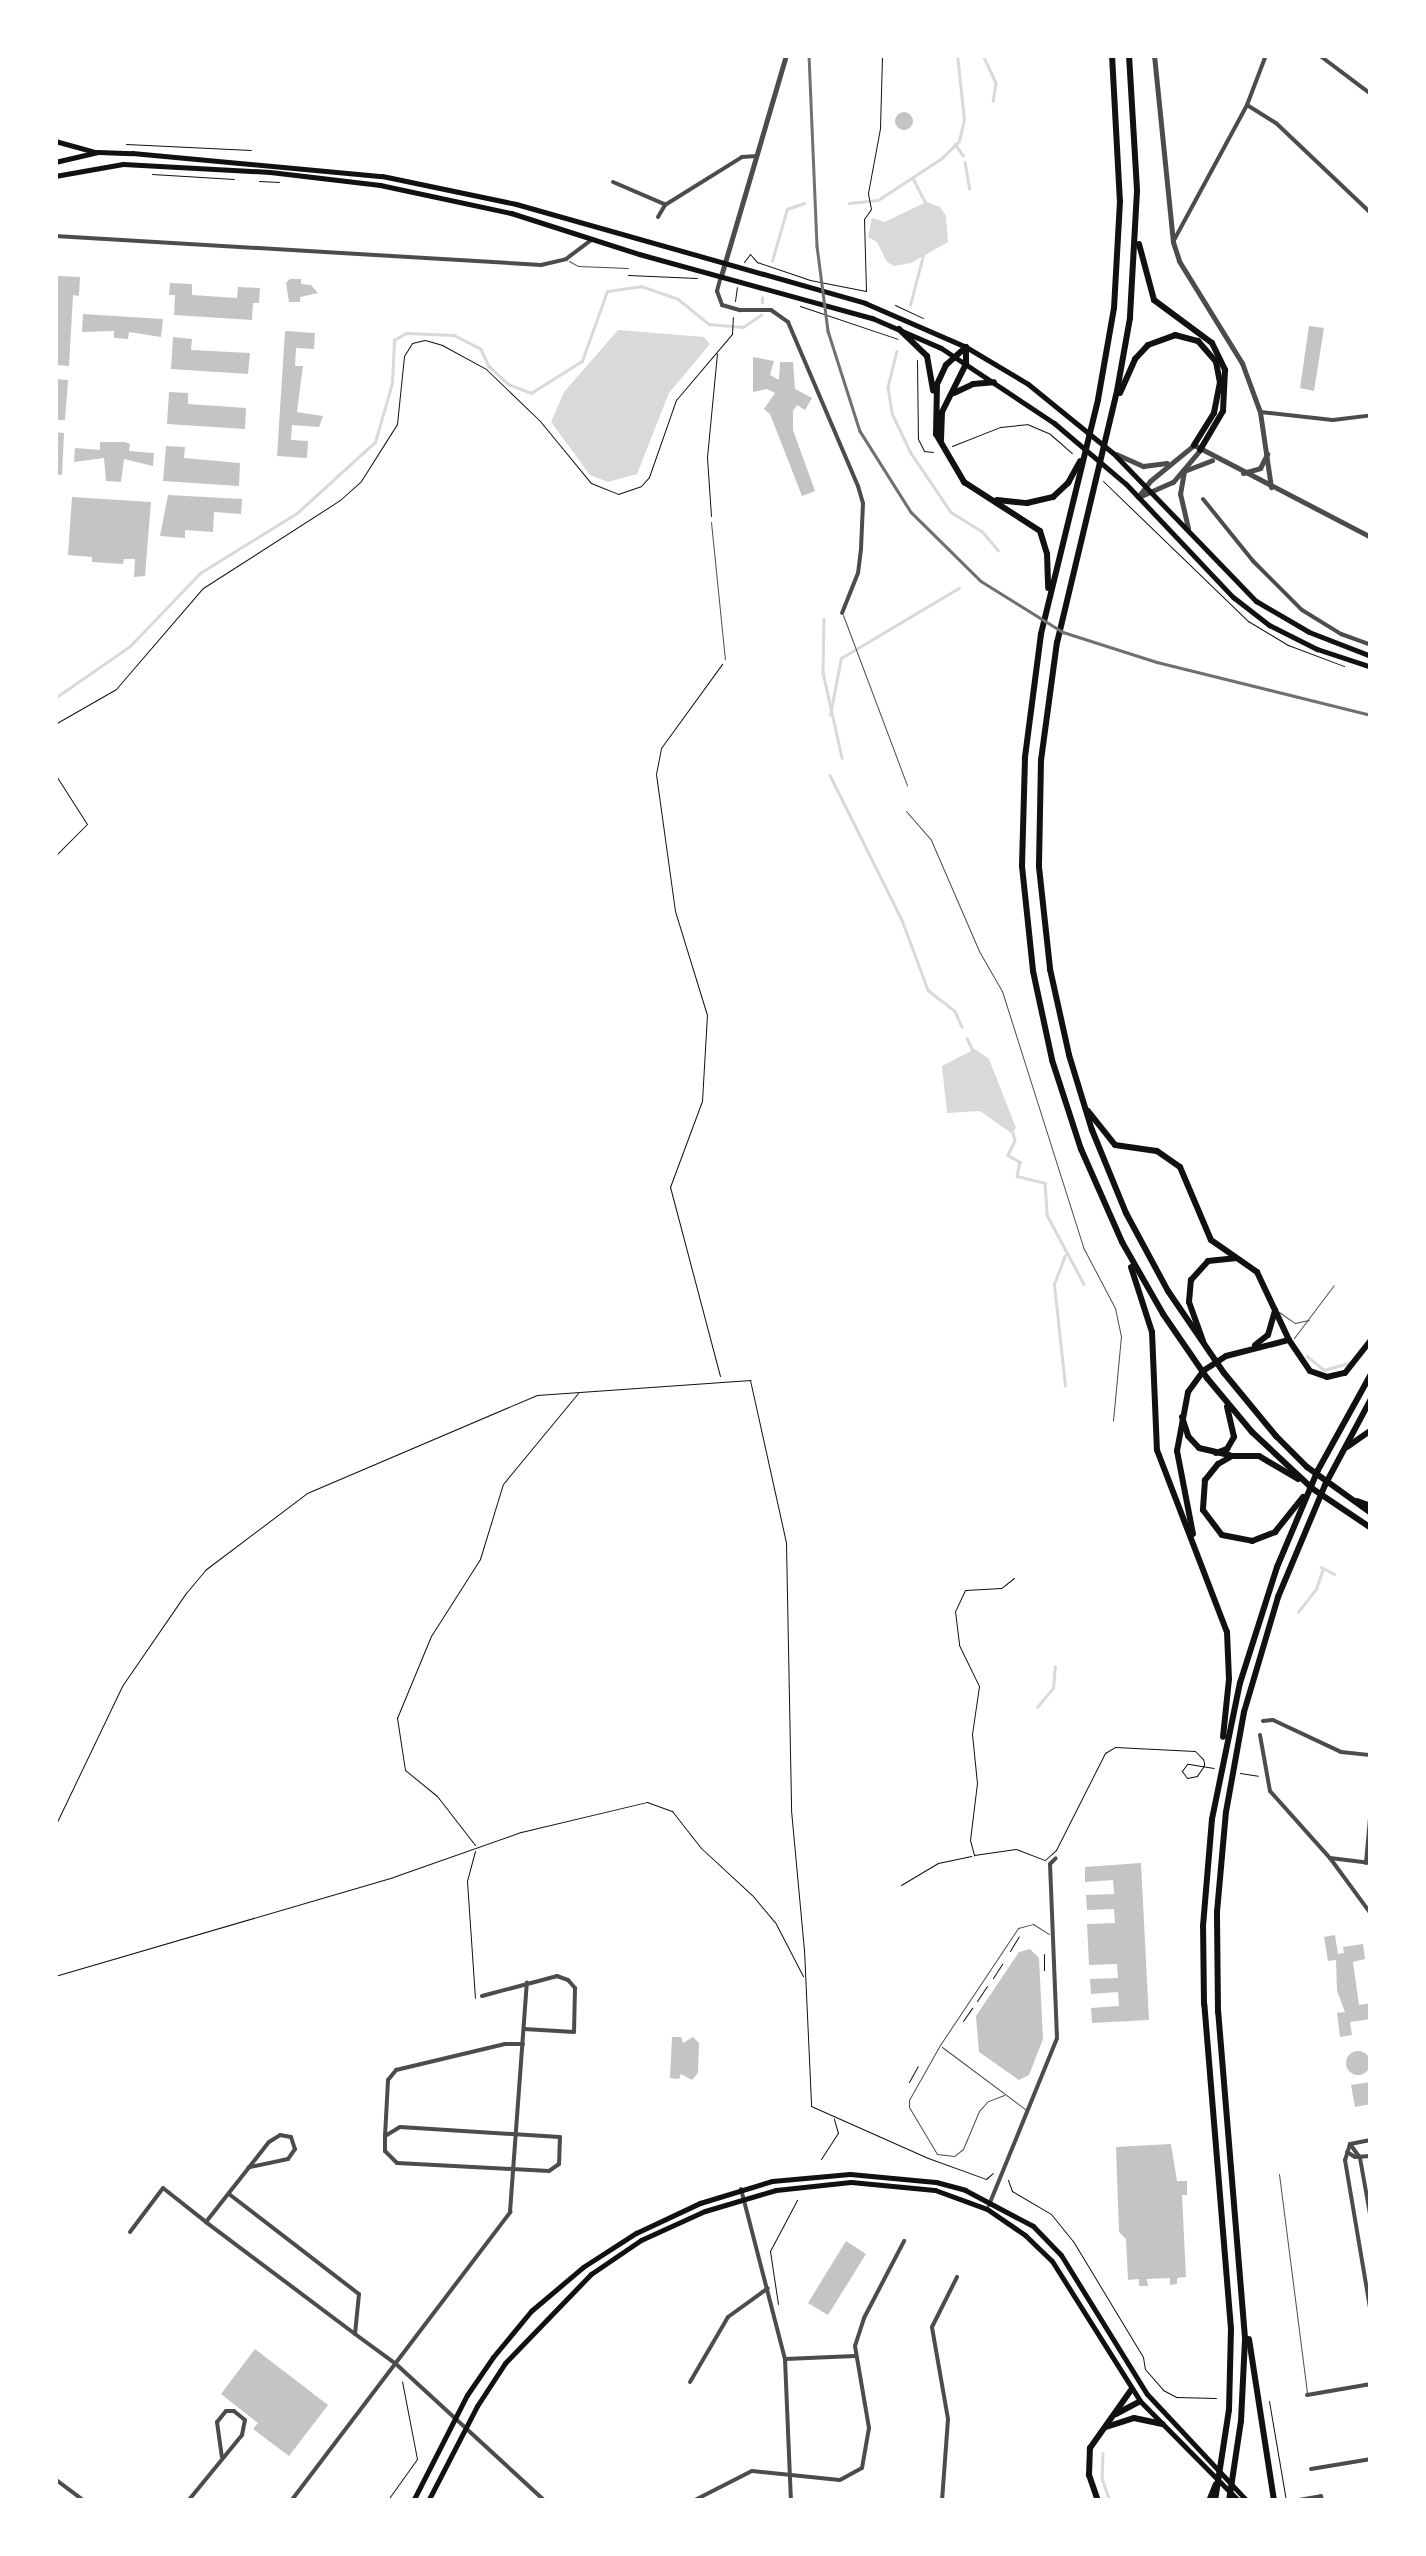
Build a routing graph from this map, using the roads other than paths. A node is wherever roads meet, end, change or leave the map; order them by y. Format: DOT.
graph roads {
  1 [pos="786,55"];
  2 [pos="1112,55"];
  3 [pos="1129,55"];
  4 [pos="1154,55"];
  5 [pos="1266,55"];
  6 [pos="1319,55"];
  7 [pos="1371,94"];
  8 [pos="1246,105"];
  9 [pos="55,141"];
  10 [pos="98,152"];
  11 [pos="757,156"];
  12 [pos="55,162"];
  13 [pos="55,176"];
  14 [pos="613,182"];
  15 [pos="665,205"];
  16 [pos="1371,213"];
  17 [pos="658,217"];
  18 [pos="1137,233"];
  19 [pos="55,236"];
  20 [pos="595,238"];
  21 [pos="1173,242"];
  22 [pos="566,259"];
  23 [pos="724,264"];
  24 [pos="628,268"];
  25 [pos="721,276"];
  26 [pos="899,329"];
  27 [pos="966,347"];
  28 [pos="954,356"];
  29 [pos="966,364"];
  30 [pos="994,382"];
  31 [pos="949,398"];
  32 [pos="934,399"];
  33 [pos="1260,412"];
  34 [pos="1112,413"];
  35 [pos="1371,415"];
  36 [pos="1267,446"];
  37 [pos="946,447"];
  38 [pos="1197,448"];
  39 [pos="1113,453"];
  40 [pos="1174,460"];
  41 [pos="1214,460"];
  42 [pos="1184,471"];
  43 [pos="1241,472"];
  44 [pos="1076,475"];
  45 [pos="1145,486"];
  46 [pos="1271,488"];
  47 [pos="1152,493"];
  48 [pos="1138,497"];
  49 [pos="986,498"];
  50 [pos="1203,499"];
  51 [pos="711,522"];
  52 [pos="1190,536"];
  53 [pos="1371,536"];
  54 [pos="1052,573"];
  55 [pos="842,613"];
  56 [pos="1371,645"];
  57 [pos="1371,656"];
  58 [pos="725,659"];
  59 [pos="1371,667"];
  60 [pos="907,786"];
  61 [pos="906,811"];
  62 [pos="1082,1102"];
  63 [pos="1122,1242"];
  64 [pos="1241,1258"];
  65 [pos="1334,1286"];
  66 [pos="1276,1309"];
  67 [pos="1312,1319"];
  68 [pos="1289,1340"];
  69 [pos="1371,1340"];
  70 [pos="1249,1348"];
  71 [pos="1208,1351"];
  72 [pos="1371,1374"];
  73 [pos="1221,1396"];
  74 [pos="1371,1399"];
  75 [pos="1183,1403"];
  76 [pos="1114,1420"];
  77 [pos="1371,1430"];
  78 [pos="1209,1453"];
  79 [pos="1238,1455"];
  80 [pos="1337,1460"];
  81 [pos="1311,1489"];
  82 [pos="1297,1508"];
  83 [pos="1371,1509"];
  84 [pos="1371,1528"];
  85 [pos="1197,1550"];
  86 [pos="1263,1722"];
  87 [pos="1260,1735"];
  88 [pos="1371,1756"];
  89 [pos="1217,1781"];
  90 [pos="1371,1807"];
  91 [pos="1056,1858"];
  92 [pos="1330,1858"];
  93 [pos="1368,1863"];
  94 [pos="1371,1914"];
  95 [pos="1052,1936"];
  96 [pos="527,1984"];
  97 [pos="479,1997"];
  98 [pos="524,2030"];
  99 [pos="523,2044"];
  100 [pos="940,2046"];
  101 [pos="1004,2095"];
  102 [pos="1028,2111"];
  103 [pos="517,2134"];
  104 [pos="385,2136"];
  105 [pos="1371,2140"];
  106 [pos="1350,2144"];
  107 [pos="1346,2152"];
  108 [pos="1371,2156"];
  109 [pos="1360,2158"];
  110 [pos="249,2167"];
  111 [pos="516,2169"];
  112 [pos="1279,2174"];
  113 [pos="741,2190"];
  114 [pos="228,2194"];
  115 [pos="743,2198"];
  116 [pos="991,2200"];
  117 [pos="988,2209"];
  118 [pos="1371,2220"];
  119 [pos="206,2222"];
  120 [pos="130,2232"];
  121 [pos="904,2240"];
  122 [pos="957,2276"];
  123 [pos="768,2288"];
  124 [pos="1371,2314"];
  125 [pos="1245,2320"];
  126 [pos="354,2334"];
  127 [pos="856,2356"];
  128 [pos="785,2359"];
  129 [pos="396,2364"];
  130 [pos="1133,2376"];
  131 [pos="690,2382"];
  132 [pos="1371,2384"];
  133 [pos="1132,2390"];
  134 [pos="1147,2394"];
  135 [pos="1308,2395"];
  136 [pos="1140,2401"];
  137 [pos="1111,2417"];
  138 [pos="454,2418"];
  139 [pos="1162,2424"];
  140 [pos="466,2427"];
  141 [pos="1097,2434"];
  142 [pos="222,2457"];
  143 [pos="1371,2459"];
  144 [pos="1311,2470"];
  145 [pos="790,2473"];
  146 [pos="55,2478"];
  147 [pos="84,2501"];
  148 [pos="188,2501"];
  149 [pos="292,2501"];
  150 [pos="413,2501"];
  151 [pos="428,2501"];
  152 [pos="545,2501"];
  153 [pos="693,2501"];
  154 [pos="791,2501"];
  155 [pos="942,2501"];
  156 [pos="1098,2501"];
  157 [pos="1212,2501"];
  158 [pos="1230,2501"];
  159 [pos="1243,2501"];
  160 [pos="1274,2501"];
  161 [pos="1290,2501"];
  162 [pos="1322,2501"];
  1 -- 11 [label="street"];
  2 -- 44 [label="highway"];
  3 -- 18 [label="highway"];
  4 -- 21 [label="street"];
  5 -- 8 [label="street"];
  6 -- 7 [label="street"];
  8 -- 16 [label="street"];
  8 -- 21 [label="street"];
  9 -- 10 [label="main road"];
  10 -- 12 [label="main road"];
  10 -- 23 [label="main road"];
  11 -- 15 [label="street"];
  11 -- 23 [label="street"];
  13 -- 20 [label="main road"];
  14 -- 15 [label="street"];
  15 -- 17 [label="street"];
  18 -- 34 [label="highway"];
  18 -- 38 [label="highway"];
  19 -- 22 [label="street"];
  20 -- 22 [label="street"];
  20 -- 25 [label="main road"];
  21 -- 33 [label="street"];
  22 -- 24 [label="lane"];
  23 -- 25 [label="street"];
  23 -- 27 [label="main road"];
  25 -- 26 [label="main road"];
  25 -- 55 [label="street"];
  26 -- 28 [label="main road"];
  26 -- 32 [label="highway"];
  27 -- 28 [label="highway"];
  27 -- 29 [label="highway"];
  27 -- 39 [label="main road"];
  28 -- 29 [label="main road"];
  28 -- 32 [label="highway"];
  29 -- 30 [label="main road"];
  29 -- 31 [label="highway"];
  30 -- 31 [label="highway"];
  30 -- 48 [label="main road"];
  31 -- 37 [label="highway"];
  32 -- 37 [label="highway"];
  33 -- 35 [label="street"];
  33 -- 36 [label="street"];
  34 -- 38 [label="highway"];
  34 -- 62 [label="highway"];
  36 -- 43 [label="street"];
  36 -- 46 [label="street"];
  37 -- 49 [label="highway"];
  38 -- 40 [label="street"];
  38 -- 41 [label="street"];
  38 -- 42 [label="street"];
  39 -- 40 [label="street"];
  39 -- 45 [label="main road"];
  40 -- 45 [label="street"];
  41 -- 42 [label="street"];
  41 -- 43 [label="street"];
  42 -- 47 [label="street"];
  42 -- 52 [label="street"];
  43 -- 46 [label="street"];
  44 -- 49 [label="highway"];
  44 -- 54 [label="highway"];
  45 -- 47 [label="main road"];
  45 -- 48 [label="street"];
  46 -- 53 [label="street"];
  47 -- 48 [label="street"];
  47 -- 52 [label="main road"];
  48 -- 59 [label="main road"];
  49 -- 54 [label="highway"];
  50 -- 56 [label="street"];
  51 -- 58 [label="lane"];
  52 -- 57 [label="main road"];
  54 -- 63 [label="highway"];
  55 -- 60 [label="lane"];
  61 -- 76 [label="lane"];
  62 -- 64 [label="highway"];
  62 -- 71 [label="highway"];
  63 -- 73 [label="highway"];
  63 -- 85 [label="highway"];
  64 -- 66 [label="highway"];
  64 -- 71 [label="highway"];
  65 -- 67 [label="lane"];
  66 -- 67 [label="lane"];
  66 -- 68 [label="highway"];
  66 -- 70 [label="highway"];
  67 -- 68 [label="lane"];
  68 -- 69 [label="highway"];
  68 -- 70 [label="highway"];
  70 -- 75 [label="highway"];
  71 -- 83 [label="highway"];
  72 -- 81 [label="highway"];
  73 -- 78 [label="highway"];
  73 -- 81 [label="highway"];
  74 -- 80 [label="highway"];
  75 -- 78 [label="highway"];
  75 -- 85 [label="highway"];
  77 -- 80 [label="highway"];
  78 -- 79 [label="highway"];
  79 -- 81 [label="highway"];
  79 -- 82 [label="highway"];
  80 -- 125 [label="highway"];
  81 -- 82 [label="highway"];
  81 -- 84 [label="highway"];
  82 -- 89 [label="highway"];
  85 -- 89 [label="highway"];
  86 -- 88 [label="street"];
  87 -- 92 [label="street"];
  89 -- 157 [label="highway"];
  90 -- 93 [label="street"];
  91 -- 95 [label="street"];
  92 -- 93 [label="street"];
  92 -- 94 [label="street"];
  95 -- 100 [label="lane"];
  95 -- 102 [label="street"];
  96 -- 97 [label="street"];
  96 -- 98 [label="street"];
  96 -- 98 [label="street"];
  98 -- 99 [label="street"];
  99 -- 103 [label="street"];
  99 -- 104 [label="street"];
  100 -- 101 [label="lane"];
  100 -- 101 [label="lane"];
  101 -- 102 [label="lane"];
  102 -- 116 [label="street"];
  103 -- 104 [label="street"];
  103 -- 111 [label="street"];
  103 -- 111 [label="street"];
  104 -- 111 [label="street"];
  105 -- 106 [label="street"];
  106 -- 107 [label="street"];
  106 -- 109 [label="street"];
  107 -- 109 [label="street"];
  107 -- 124 [label="street"];
  108 -- 109 [label="street"];
  109 -- 118 [label="street"];
  110 -- 110 [label="street"];
  110 -- 114 [label="street"];
  111 -- 129 [label="street"];
  112 -- 135 [label="lane"];
  113 -- 115 [label="street"];
  113 -- 116 [label="main road"];
  113 -- 138 [label="main road"];
  114 -- 119 [label="street"];
  114 -- 126 [label="street"];
  115 -- 117 [label="main road"];
  115 -- 123 [label="street"];
  115 -- 140 [label="main road"];
  116 -- 117 [label="street"];
  116 -- 130 [label="main road"];
  117 -- 133 [label="main road"];
  119 -- 120 [label="street"];
  119 -- 126 [label="street"];
  121 -- 127 [label="street"];
  122 -- 155 [label="street"];
  123 -- 128 [label="street"];
  123 -- 131 [label="street"];
  125 -- 158 [label="highway"];
  125 -- 160 [label="highway"];
  126 -- 129 [label="street"];
  127 -- 128 [label="street"];
  127 -- 145 [label="street"];
  128 -- 145 [label="street"];
  129 -- 138 [label="street"];
  129 -- 149 [label="street"];
  130 -- 133 [label="main road"];
  130 -- 134 [label="main road"];
  132 -- 135 [label="street"];
  133 -- 136 [label="main road"];
  133 -- 137 [label="highway"];
  134 -- 136 [label="lane"];
  134 -- 159 [label="main road"];
  136 -- 137 [label="highway"];
  136 -- 139 [label="main road"];
  137 -- 141 [label="highway"];
  138 -- 140 [label="street"];
  138 -- 150 [label="main road"];
  139 -- 141 [label="highway"];
  139 -- 159 [label="main road"];
  140 -- 151 [label="main road"];
  140 -- 152 [label="street"];
  141 -- 156 [label="highway"];
  142 -- 142 [label="street"];
  142 -- 148 [label="street"];
  143 -- 144 [label="street"];
  145 -- 153 [label="street"];
  145 -- 154 [label="street"];
  146 -- 147 [label="street"];
  161 -- 162 [label="street"];
}
